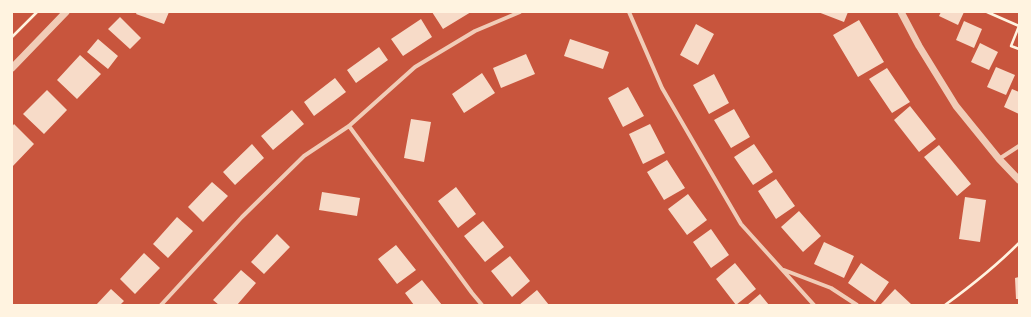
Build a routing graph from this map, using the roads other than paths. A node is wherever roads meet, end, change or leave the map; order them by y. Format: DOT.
graph roads {
  1 [pos="66,12"];
  2 [pos="520,12"];
  3 [pos="629,12"];
  4 [pos="901,12"];
  5 [pos="12,68"];
  6 [pos="349,126"];
  7 [pos="1019,146"];
  8 [pos="999,159"];
  9 [pos="1019,180"];
  10 [pos="782,270"];
  11 [pos="161,305"];
  12 [pos="482,305"];
  13 [pos="814,305"];
  14 [pos="857,305"];
  1 -- 5 [label="street"];
  2 -- 6 [label="street"];
  3 -- 10 [label="street"];
  4 -- 8 [label="street"];
  6 -- 11 [label="street"];
  6 -- 12 [label="street"];
  7 -- 8 [label="street"];
  8 -- 9 [label="street"];
  10 -- 13 [label="street"];
  10 -- 14 [label="street"];
}
